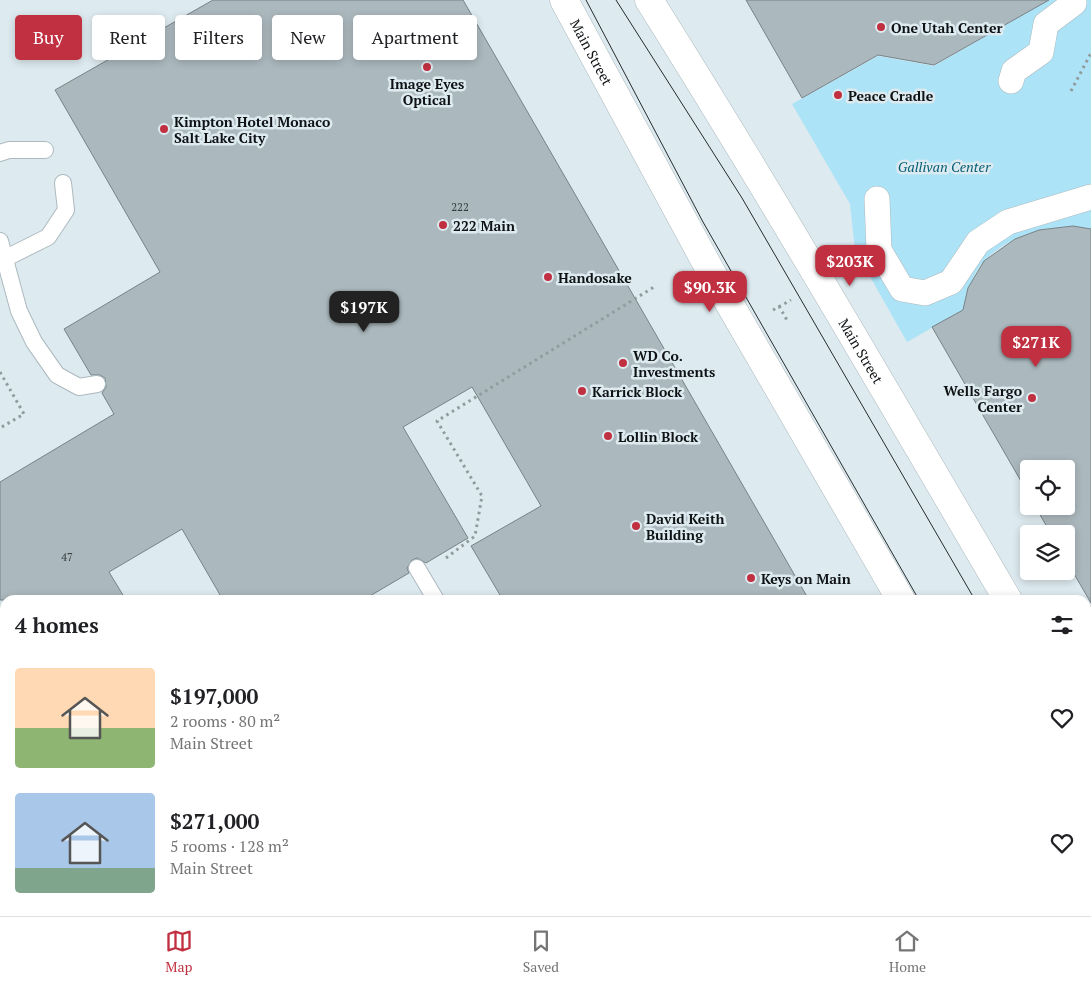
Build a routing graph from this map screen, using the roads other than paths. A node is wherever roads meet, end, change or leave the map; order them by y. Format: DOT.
graph roads {
  1 [pos="564,0"];
  2 [pos="649,0"];
  3 [pos="1074,3"];
  4 [pos="1011,81"];
  5 [pos="45,150"];
  6 [pos="0,153"];
  7 [pos="64,183"];
  8 [pos="1091,197"];
  9 [pos="877,198"];
  10 [pos="0,241"];
  11 [pos="6,258"];
  12 [pos="97,384"];
  13 [pos="420,573"];
  14 [pos="433,595"];
  15 [pos="898,595"];
  16 [pos="1005,595"];
  1 -- 15 [label="street, Main Street"];
  2 -- 16 [label="street, Main Street"];
  3 -- 4 [label="street"];
  5 -- 6 [label="lane"];
  7 -- 11 [label="lane"];
  8 -- 9 [label="street"];
  10 -- 11 [label="lane"];
  11 -- 12 [label="lane"];
  13 -- 14 [label="lane"];
}
